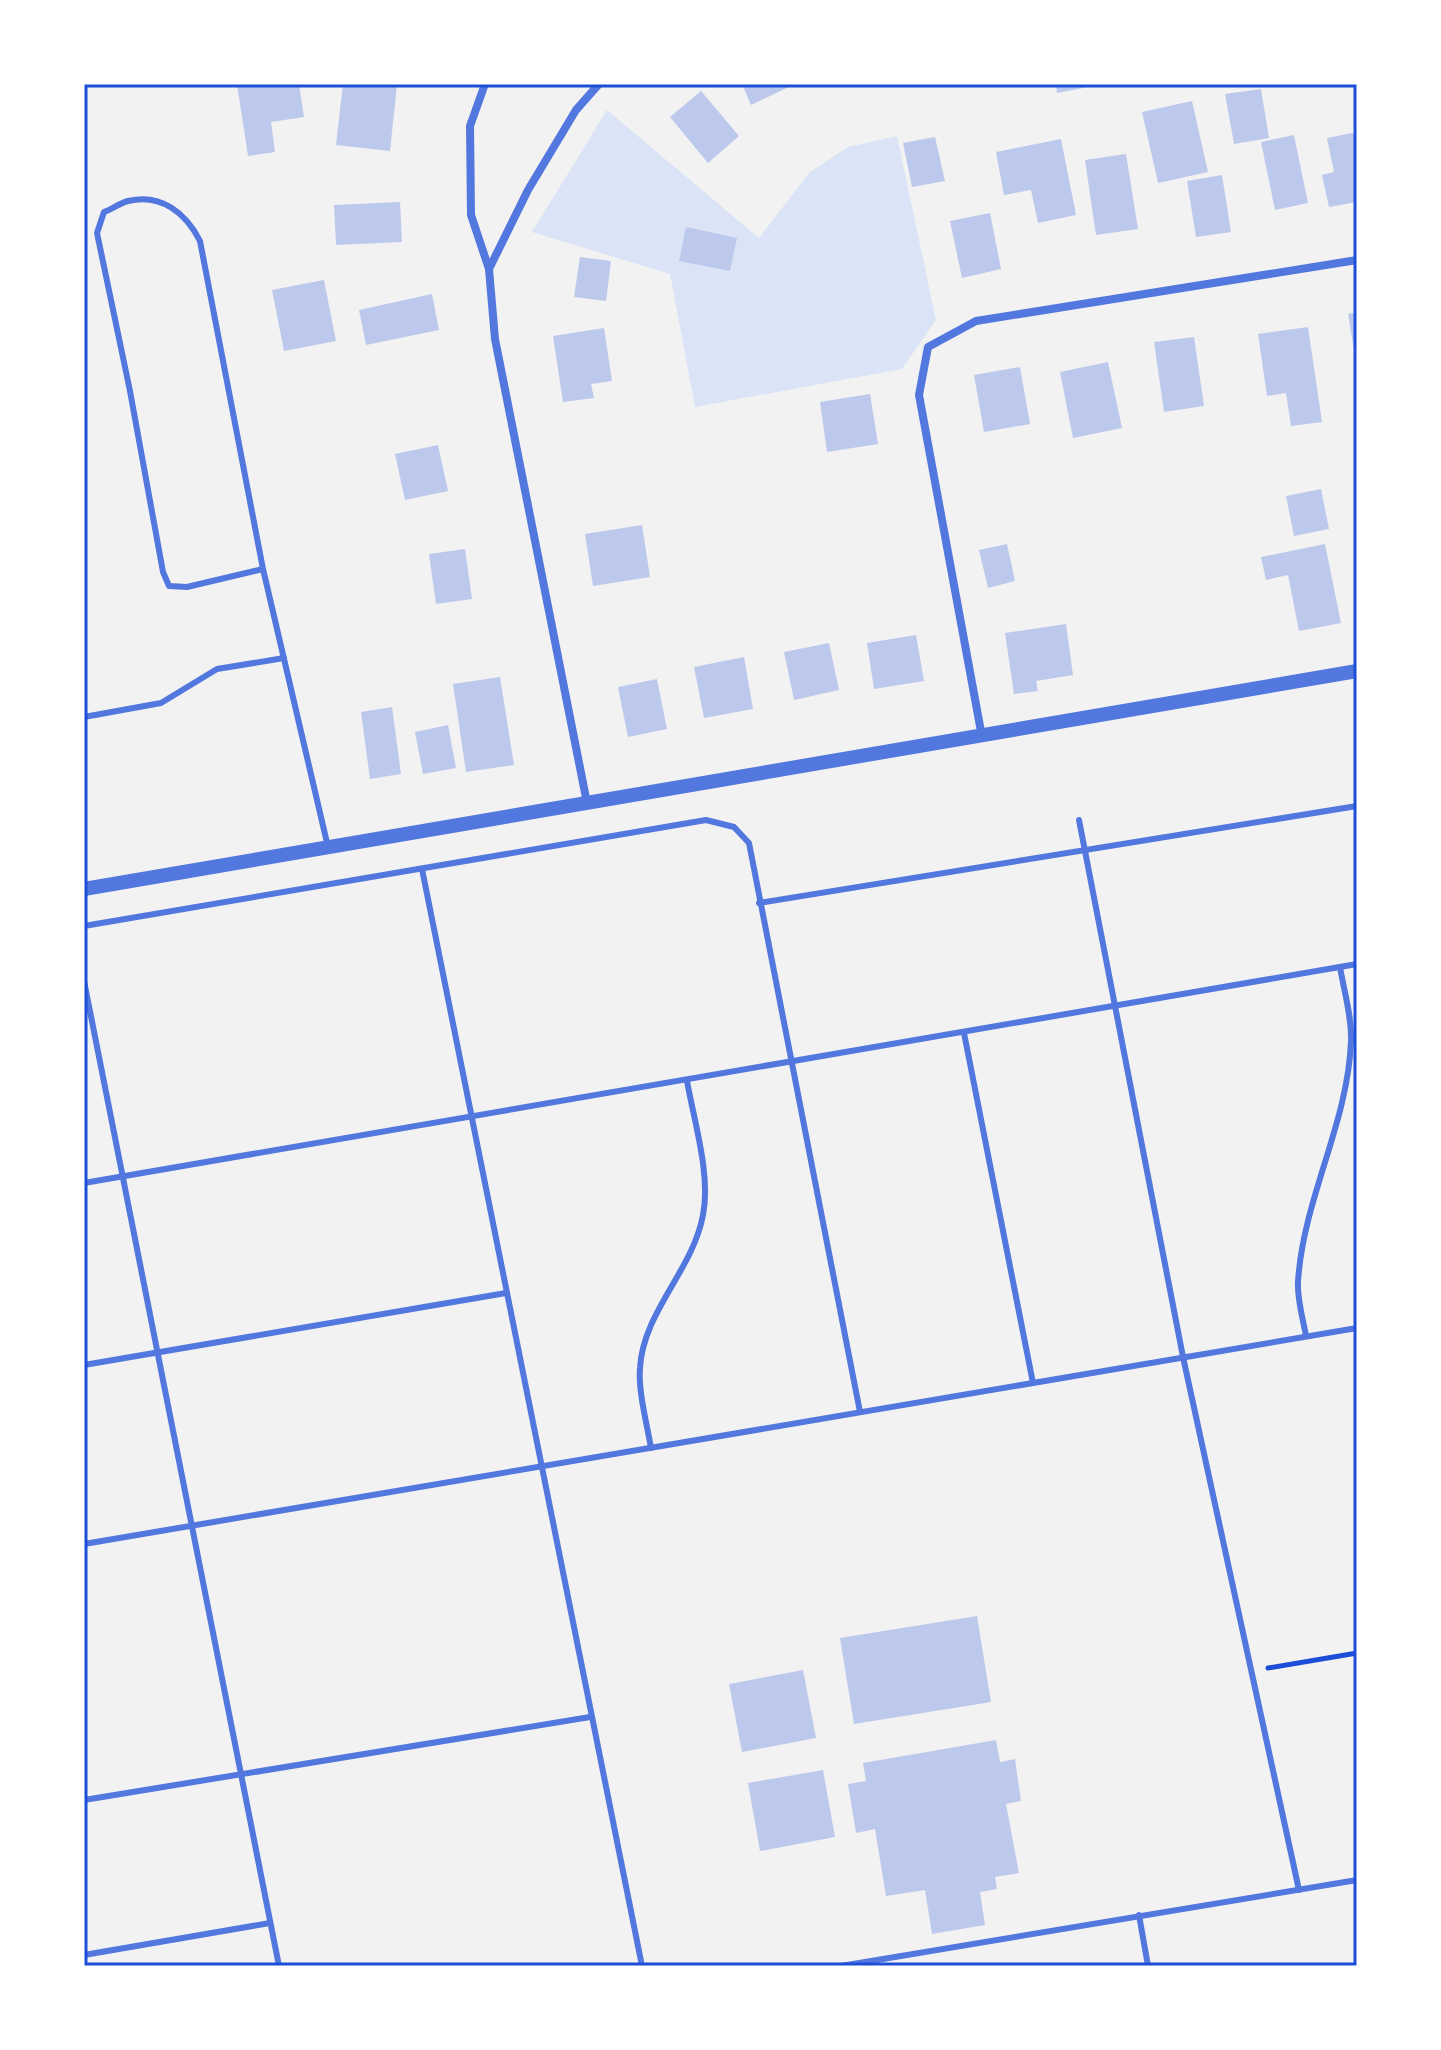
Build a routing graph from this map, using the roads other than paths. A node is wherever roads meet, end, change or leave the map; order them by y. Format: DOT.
graph roads {
  1 [pos="485,84"];
  2 [pos="599,84"];
  3 [pos="1357,260"];
  4 [pos="489,269"];
  5 [pos="263,569"];
  6 [pos="284,658"];
  7 [pos="1357,671"];
  8 [pos="84,717"];
  9 [pos="982,737"];
  10 [pos="587,803"];
  11 [pos="1357,806"];
  12 [pos="1079,820"];
  13 [pos="328,847"];
  14 [pos="1085,850"];
  15 [pos="422,869"];
  16 [pos="84,889"];
  17 [pos="759,903"];
  18 [pos="84,926"];
  19 [pos="1357,964"];
  20 [pos="1340,967"];
  21 [pos="84,981"];
  22 [pos="1116,1006"];
  23 [pos="964,1033"];
  24 [pos="791,1063"];
  25 [pos="687,1081"];
  26 [pos="472,1117"];
  27 [pos="122,1177"];
  28 [pos="84,1183"];
  29 [pos="506,1293"];
  30 [pos="1357,1328"];
  31 [pos="1306,1336"];
  32 [pos="156,1353"];
  33 [pos="1183,1357"];
  34 [pos="84,1365"];
  35 [pos="1033,1383"];
  36 [pos="860,1412"];
  37 [pos="651,1448"];
  38 [pos="541,1466"];
  39 [pos="191,1525"];
  40 [pos="84,1544"];
  41 [pos="590,1717"];
  42 [pos="242,1774"];
  43 [pos="84,1800"];
  44 [pos="1357,1880"];
  45 [pos="1299,1890"];
  46 [pos="1139,1915"];
  47 [pos="270,1923"];
  48 [pos="84,1955"];
  49 [pos="279,1966"];
  50 [pos="642,1966"];
  51 [pos="841,1966"];
  52 [pos="1148,1966"];
  1 -- 4 [label="street"];
  2 -- 4 [label="street"];
  3 -- 9 [label="street"];
  4 -- 10 [label="street"];
  5 -- 5 [label="lane"];
  5 -- 6 [label="lane"];
  6 -- 8 [label="lane"];
  6 -- 13 [label="lane"];
  7 -- 9 [label="street"];
  9 -- 10 [label="street"];
  10 -- 13 [label="street"];
  11 -- 14 [label="lane"];
  12 -- 14 [label="lane"];
  13 -- 16 [label="street"];
  14 -- 17 [label="lane"];
  14 -- 22 [label="lane"];
  15 -- 17 [label="lane"];
  15 -- 18 [label="lane"];
  15 -- 26 [label="lane"];
  17 -- 24 [label="lane"];
  19 -- 20 [label="lane"];
  20 -- 22 [label="lane"];
  20 -- 31 [label="lane"];
  21 -- 27 [label="lane"];
  22 -- 23 [label="lane"];
  22 -- 33 [label="lane"];
  23 -- 24 [label="lane"];
  23 -- 35 [label="lane"];
  24 -- 25 [label="lane"];
  24 -- 36 [label="lane"];
  25 -- 26 [label="lane"];
  25 -- 37 [label="lane"];
  26 -- 27 [label="lane"];
  26 -- 29 [label="lane"];
  27 -- 28 [label="lane"];
  27 -- 32 [label="lane"];
  29 -- 32 [label="lane"];
  29 -- 38 [label="lane"];
  30 -- 31 [label="lane"];
  31 -- 33 [label="lane"];
  32 -- 34 [label="lane"];
  32 -- 39 [label="lane"];
  33 -- 35 [label="lane"];
  33 -- 45 [label="lane"];
  35 -- 36 [label="lane"];
  36 -- 37 [label="lane"];
  37 -- 38 [label="lane"];
  38 -- 39 [label="lane"];
  38 -- 41 [label="lane"];
  39 -- 40 [label="lane"];
  39 -- 42 [label="lane"];
  41 -- 42 [label="lane"];
  41 -- 50 [label="lane"];
  42 -- 43 [label="lane"];
  42 -- 47 [label="lane"];
  44 -- 45 [label="lane"];
  45 -- 46 [label="lane"];
  46 -- 51 [label="lane"];
  46 -- 52 [label="lane"];
  47 -- 48 [label="lane"];
  47 -- 49 [label="lane"];
}
